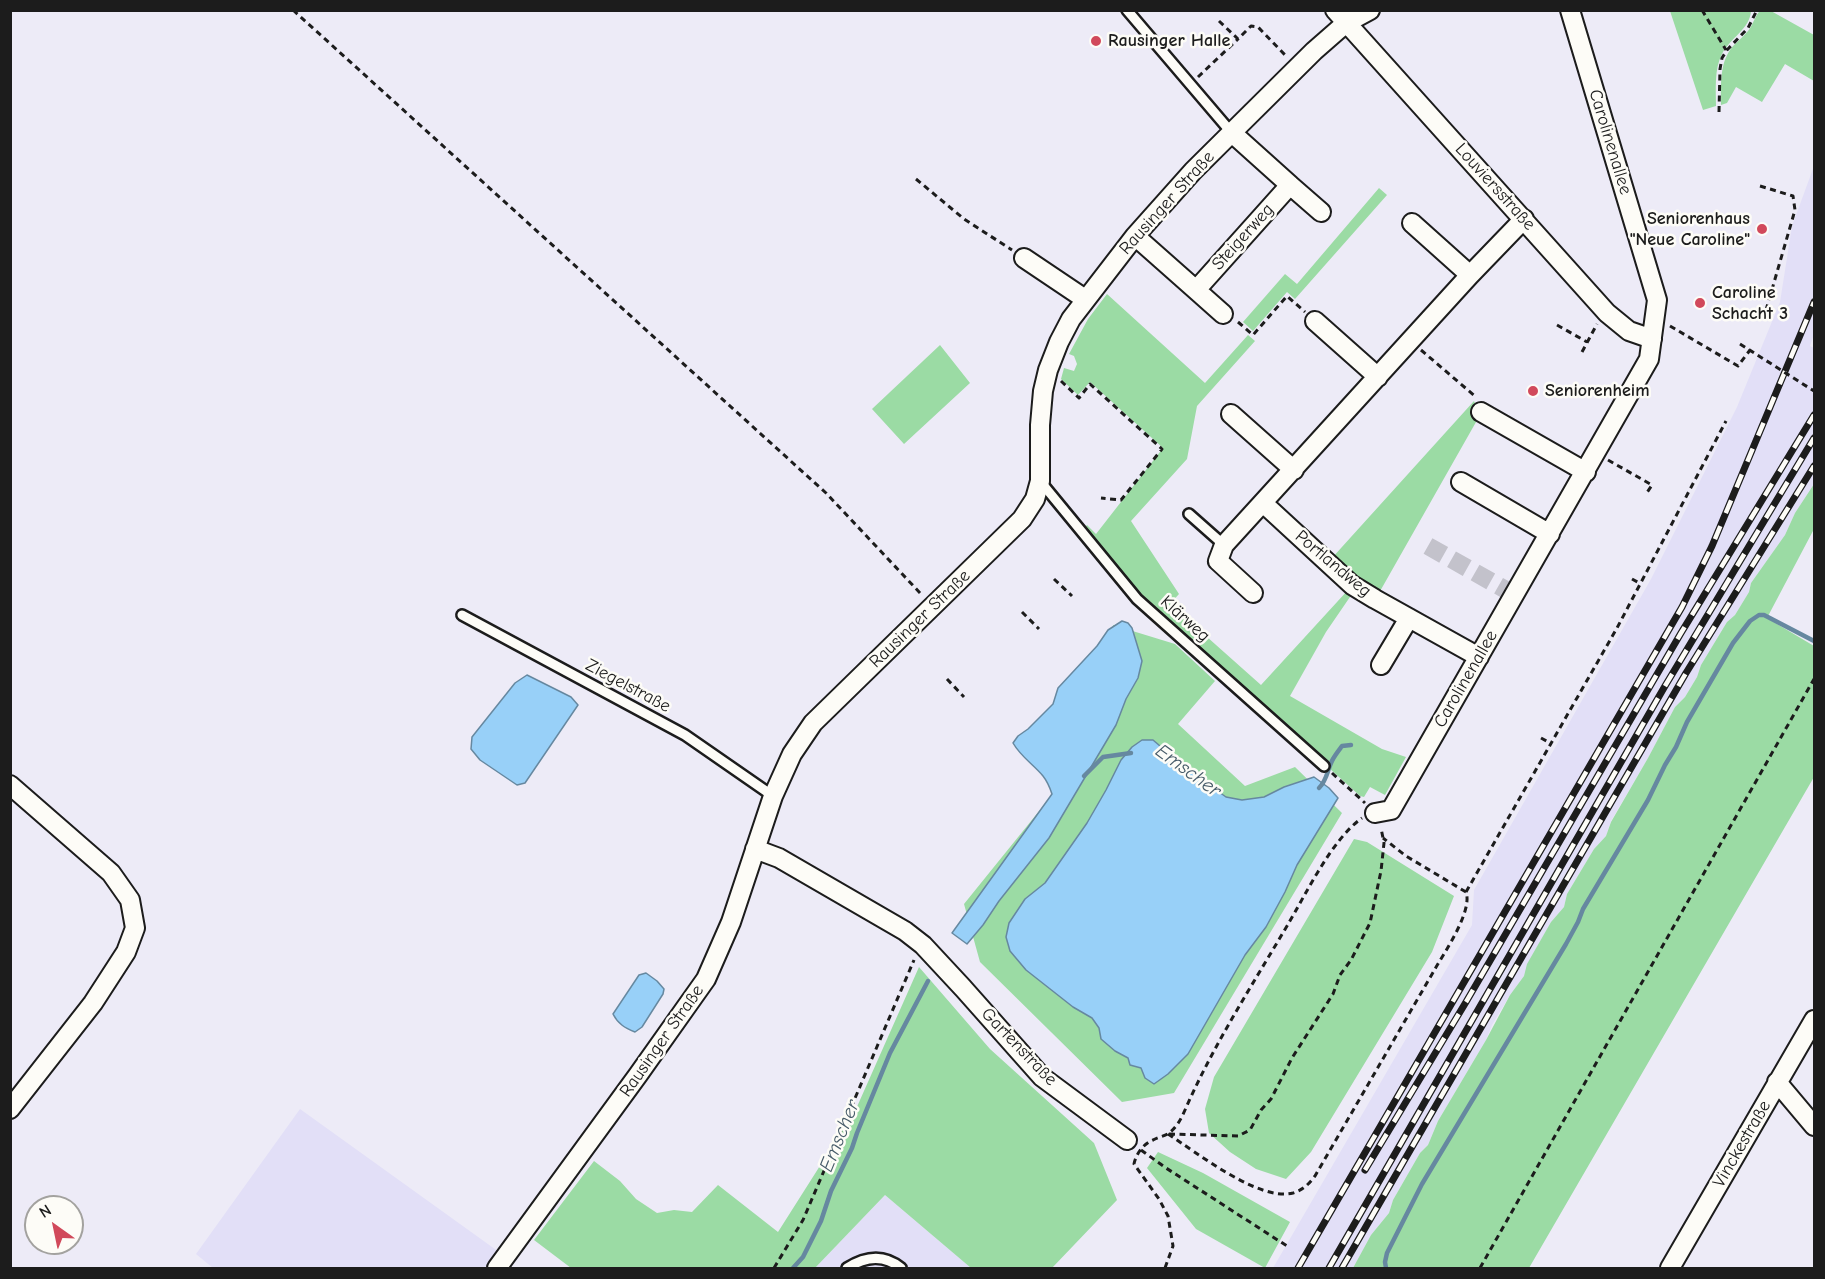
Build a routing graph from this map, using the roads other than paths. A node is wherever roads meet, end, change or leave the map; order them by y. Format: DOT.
graph roads {
  1 [pos="1127,10"];
  2 [pos="1370,10"];
  3 [pos="1570,10"];
  4 [pos="1341,17"];
  5 [pos="1231,132"];
  6 [pos="1290,185"];
  7 [pos="1321,212"];
  8 [pos="1524,219"];
  9 [pos="1412,223"];
  10 [pos="1135,236"];
  11 [pos="1024,258"];
  12 [pos="1470,275"];
  13 [pos="1196,290"];
  14 [pos="1086,299"];
  15 [pos="1223,314"];
  16 [pos="1315,321"];
  17 [pos="1652,339"];
  18 [pos="1378,377"];
  19 [pos="1481,412"];
  20 [pos="1231,414"];
  21 [pos="1294,470"];
  22 [pos="1586,472"];
  23 [pos="1040,481"];
  24 [pos="1461,482"];
  25 [pos="1263,503"];
  26 [pos="1189,514"];
  27 [pos="1550,534"];
  28 [pos="1224,545"];
  29 [pos="1253,593"];
  30 [pos="462,615"];
  31 [pos="1409,618"];
  32 [pos="1479,657"];
  33 [pos="1381,665"];
  34 [pos="1324,766"];
  35 [pos="10,785"];
  36 [pos="773,796"];
  37 [pos="1375,813"];
  38 [pos="755,849"];
  39 [pos="1815,1020"];
  40 [pos="1778,1082"];
  41 [pos="10,1109"];
  42 [pos="1815,1126"];
  43 [pos="1134,1145"];
  44 [pos="497,1269"];
  45 [pos="847,1269"];
  46 [pos="901,1269"];
  47 [pos="1670,1269"];
  1 -- 5 [label="lane"];
  2 -- 4 [label="street, Rausinger Straße"];
  3 -- 17 [label="street, Carolinenallee"];
  4 -- 5 [label="street, Rausinger Straße"];
  4 -- 8 [label="street, Louviersstraße"];
  5 -- 6 [label="street"];
  5 -- 10 [label="street, Rausinger Straße"];
  6 -- 7 [label="street"];
  6 -- 13 [label="street, Steigerweg"];
  8 -- 12 [label="street"];
  8 -- 17 [label="street, Louviersstraße"];
  9 -- 12 [label="street"];
  10 -- 13 [label="street"];
  10 -- 14 [label="street, Rausinger Straße"];
  11 -- 14 [label="street"];
  12 -- 18 [label="street"];
  13 -- 15 [label="street"];
  14 -- 23 [label="street, Rausinger Straße"];
  16 -- 18 [label="street"];
  17 -- 22 [label="street, Carolinenallee"];
  18 -- 21 [label="street"];
  19 -- 22 [label="street"];
  20 -- 21 [label="street"];
  21 -- 25 [label="street"];
  22 -- 27 [label="street, Carolinenallee"];
  23 -- 34 [label="lane, Klärweg"];
  23 -- 36 [label="street, Rausinger Straße"];
  24 -- 27 [label="street"];
  25 -- 28 [label="street"];
  25 -- 31 [label="street, Portlandweg"];
  26 -- 28 [label="lane"];
  27 -- 32 [label="street, Carolinenallee"];
  28 -- 29 [label="street"];
  30 -- 36 [label="lane, Ziegelstraße"];
  31 -- 32 [label="street, Portlandweg"];
  31 -- 33 [label="street"];
  32 -- 37 [label="street, Carolinenallee"];
  35 -- 41 [label="street"];
  36 -- 38 [label="street, Rausinger Straße"];
  38 -- 43 [label="street, Gartenstraße"];
  38 -- 44 [label="street, Rausinger Straße"];
  39 -- 40 [label="street, Vinckestraße"];
  40 -- 42 [label="street"];
  40 -- 47 [label="street, Vinckestraße"];
  45 -- 46 [label="lane"];
}
